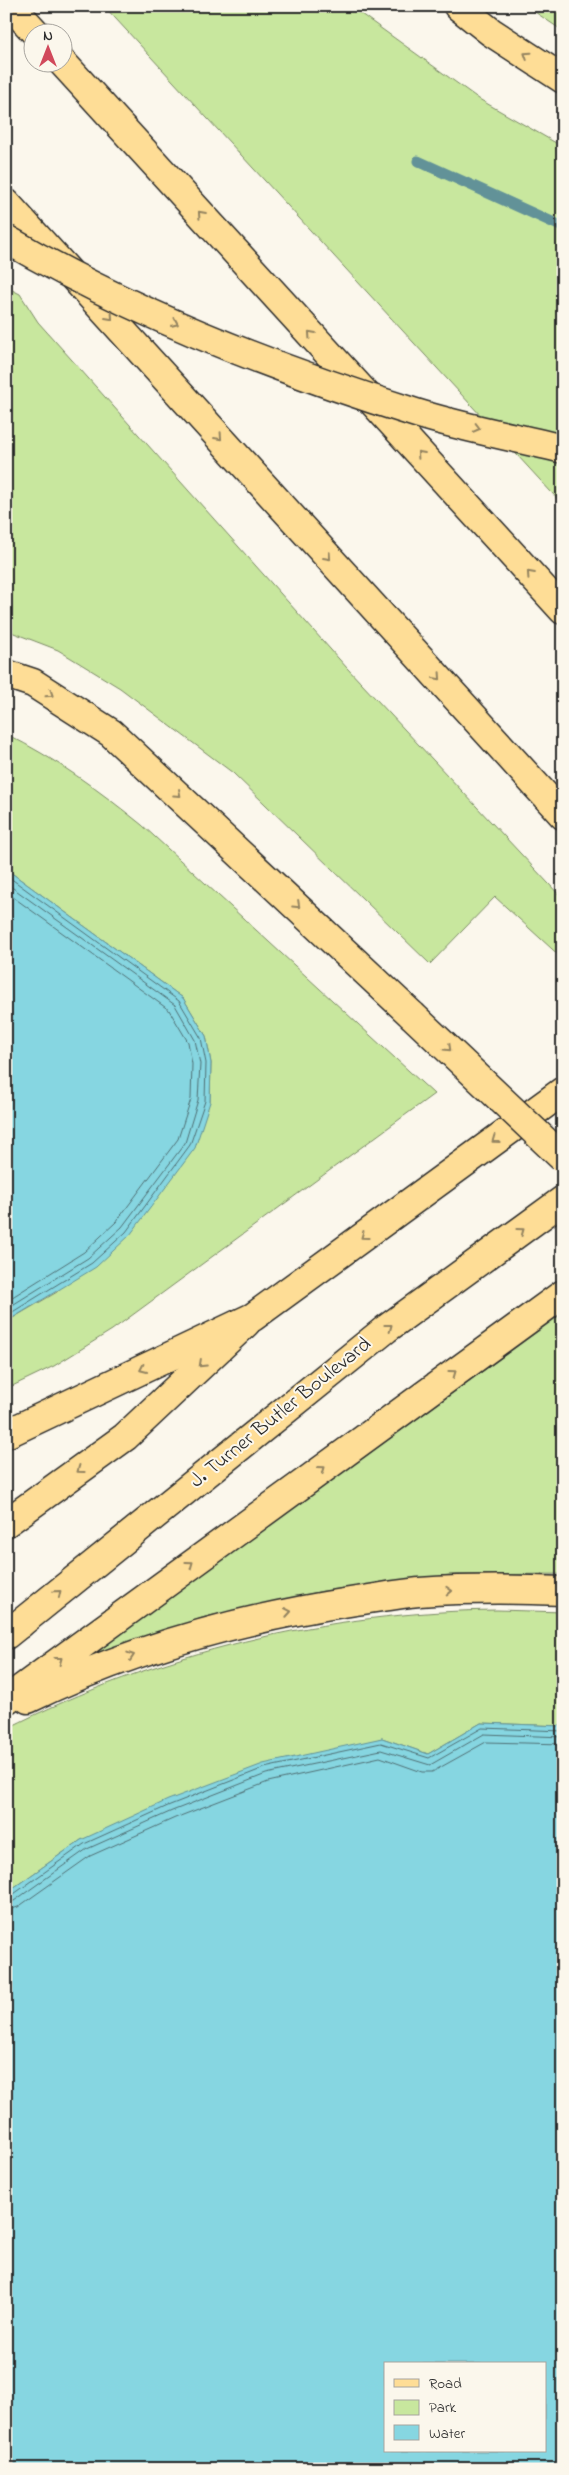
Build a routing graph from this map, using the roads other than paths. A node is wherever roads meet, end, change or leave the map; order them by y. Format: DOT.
graph roads {
  1 [pos="11,6"];
  2 [pos="458,6"];
  3 [pos="26,22"];
  4 [pos="71,72"];
  5 [pos="563,79"];
  6 [pos="6,203"];
  7 [pos="6,239"];
  8 [pos="563,449"];
  9 [pos="563,610"];
  10 [pos="6,674"];
  11 [pos="563,815"];
  12 [pos="563,1091"];
  13 [pos="563,1158"];
  14 [pos="563,1200"];
  15 [pos="563,1294"];
  16 [pos="251,1319"];
  17 [pos="6,1434"];
  18 [pos="6,1522"];
  19 [pos="563,1591"];
  20 [pos="11,1630"];
  21 [pos="6,1700"];
  22 [pos="6,1710"];
  1 -- 3 [label="main road"];
  5 -- 2 [label="main road, one-way"];
  9 -- 4 [label="main road, one-way"];
  6 -- 11 [label="main road, one-way"];
  7 -- 8 [label="main road, one-way, bridge"];
  10 -- 13 [label="main road, one-way, bridge"];
  12 -- 16 [label="main road, one-way"];
  20 -- 14 [label="main road, J. Turner Butler Boulevard, one-way"];
  21 -- 15 [label="main road, one-way"];
  16 -- 17 [label="main road, one-way"];
  16 -- 18 [label="main road, one-way"];
  22 -- 19 [label="main road, one-way"];
}
